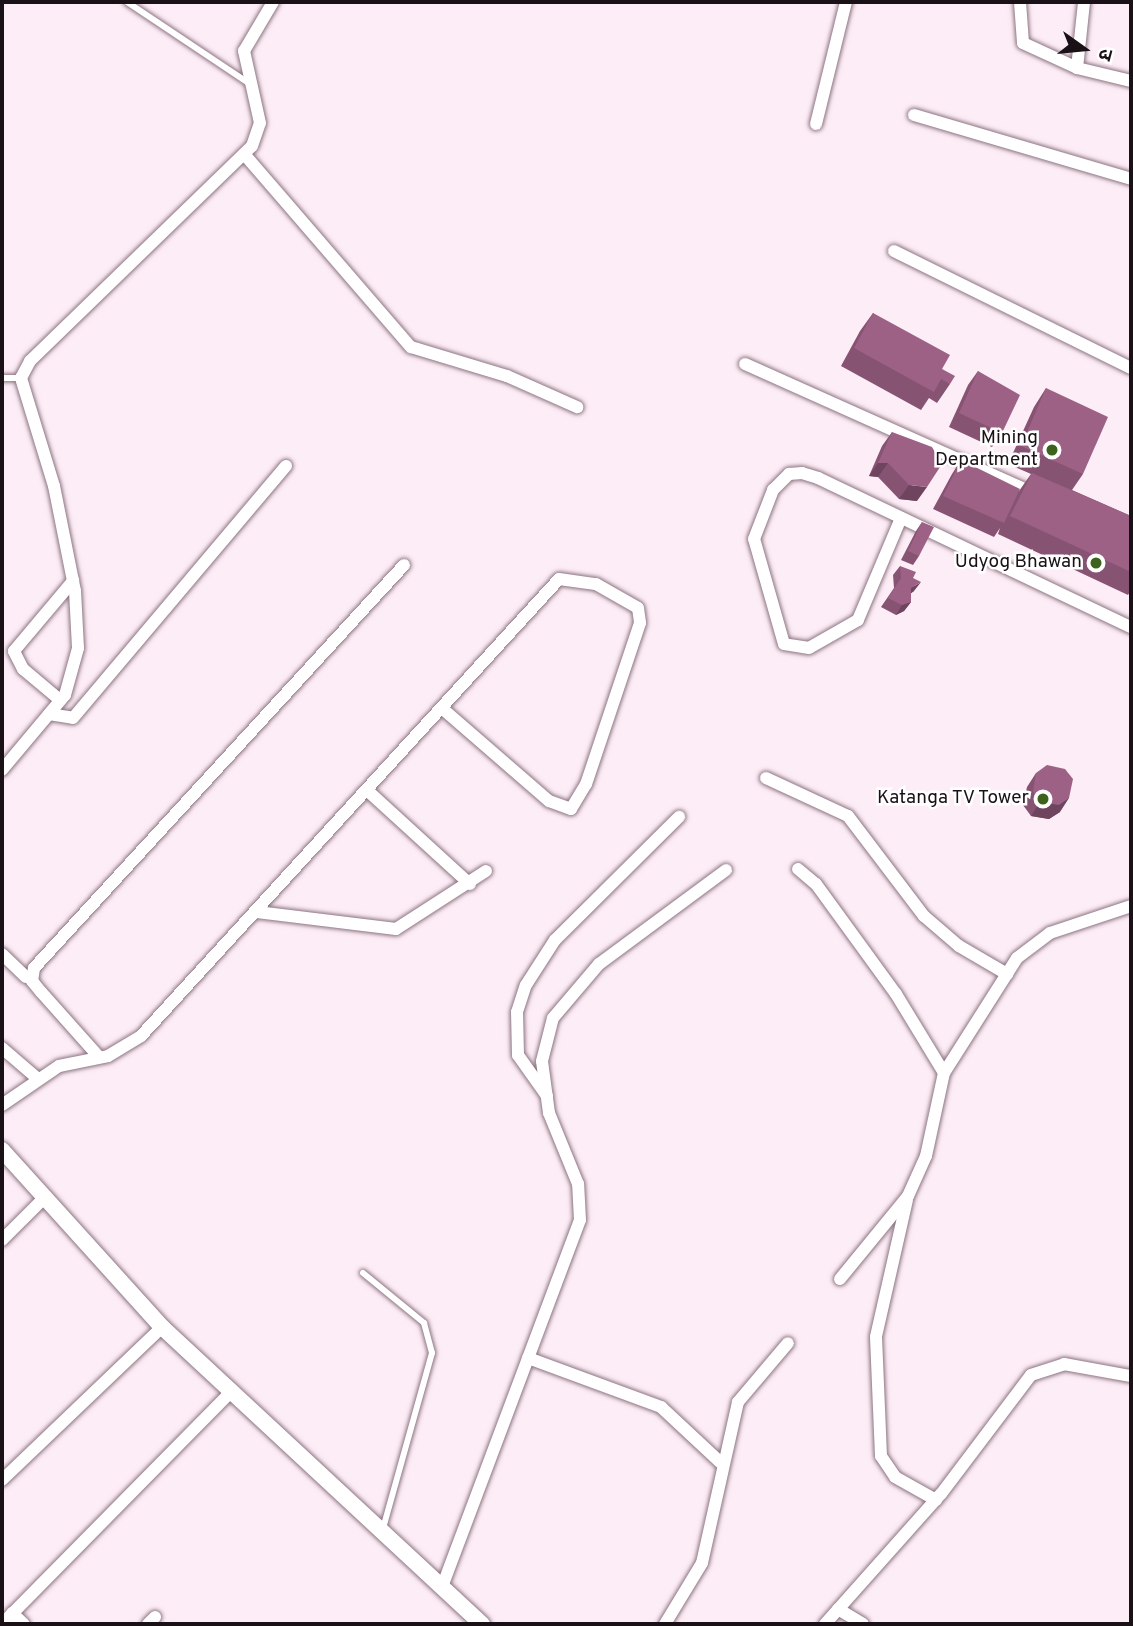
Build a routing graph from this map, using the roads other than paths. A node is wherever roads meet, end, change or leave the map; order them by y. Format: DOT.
graph roads {
  1 [pos="127,2"];
  2 [pos="273,2"];
  3 [pos="846,2"];
  4 [pos="1020,2"];
  5 [pos="1084,2"];
  6 [pos="1077,68"];
  7 [pos="1131,81"];
  8 [pos="250,84"];
  9 [pos="914,115"];
  10 [pos="816,124"];
  11 [pos="245,155"];
  12 [pos="1131,179"];
  13 [pos="894,251"];
  14 [pos="745,364"];
  15 [pos="1131,368"];
  16 [pos="2,378"];
  17 [pos="21,378"];
  18 [pos="577,407"];
  19 [pos="286,466"];
  20 [pos="1051,500"];
  21 [pos="901,518"];
  22 [pos="404,565"];
  23 [pos="73,581"];
  24 [pos="1131,627"];
  25 [pos="61,700"];
  26 [pos="444,710"];
  27 [pos="50,713"];
  28 [pos="2,770"];
  29 [pos="766,778"];
  30 [pos="368,791"];
  31 [pos="679,817"];
  32 [pos="797,869"];
  33 [pos="726,870"];
  34 [pos="486,871"];
  35 [pos="470,884"];
  36 [pos="1131,906"];
  37 [pos="257,912"];
  38 [pos="2,954"];
  39 [pos="1007,974"];
  40 [pos="26,977"];
  41 [pos="2,1048"];
  42 [pos="99,1057"];
  43 [pos="944,1073"];
  44 [pos="37,1078"];
  45 [pos="547,1096"];
  46 [pos="2,1105"];
  47 [pos="2,1150"];
  48 [pos="46,1196"];
  49 [pos="908,1196"];
  50 [pos="2,1240"];
  51 [pos="363,1273"];
  52 [pos="840,1279"];
  53 [pos="162,1327"];
  54 [pos="788,1343"];
  55 [pos="528,1358"];
  56 [pos="1131,1376"];
  57 [pos="230,1393"];
  58 [pos="720,1462"];
  59 [pos="2,1480"];
  60 [pos="936,1500"];
  61 [pos="381,1532"];
  62 [pos="443,1587"];
  63 [pos="838,1609"];
  64 [pos="12,1613"];
  65 [pos="2,1624"];
  66 [pos="24,1624"];
  67 [pos="482,1624"];
  68 [pos="666,1624"];
  69 [pos="825,1624"];
  70 [pos="863,1624"];
  1 -- 8 [label="lane"];
  2 -- 8 [label="street"];
  3 -- 10 [label="street"];
  4 -- 6 [label="street"];
  5 -- 6 [label="street"];
  6 -- 7 [label="street"];
  8 -- 11 [label="street"];
  9 -- 12 [label="street"];
  11 -- 17 [label="street"];
  11 -- 18 [label="street"];
  13 -- 15 [label="street"];
  14 -- 20 [label="street"];
  16 -- 17 [label="lane"];
  17 -- 23 [label="street"];
  19 -- 27 [label="street"];
  21 -- 21 [label="street"];
  21 -- 24 [label="street"];
  22 -- 42 [label="street"];
  23 -- 25 [label="street"];
  23 -- 25 [label="street"];
  25 -- 27 [label="street"];
  26 -- 26 [label="street"];
  26 -- 30 [label="street"];
  27 -- 28 [label="street"];
  29 -- 39 [label="street"];
  30 -- 35 [label="street"];
  30 -- 37 [label="street"];
  31 -- 45 [label="street"];
  32 -- 43 [label="street"];
  33 -- 45 [label="street"];
  34 -- 35 [label="street"];
  35 -- 37 [label="street"];
  36 -- 39 [label="street"];
  37 -- 42 [label="street"];
  38 -- 40 [label="street"];
  39 -- 43 [label="street"];
  41 -- 44 [label="street"];
  42 -- 44 [label="street"];
  43 -- 49 [label="street"];
  44 -- 46 [label="street"];
  45 -- 55 [label="street"];
  47 -- 48 [label="street"];
  48 -- 50 [label="street"];
  48 -- 53 [label="street"];
  49 -- 52 [label="street"];
  49 -- 60 [label="street"];
  51 -- 61 [label="lane"];
  53 -- 57 [label="street"];
  53 -- 59 [label="street"];
  54 -- 58 [label="street"];
  55 -- 58 [label="street"];
  55 -- 62 [label="street"];
  56 -- 60 [label="street"];
  57 -- 61 [label="street"];
  57 -- 64 [label="street"];
  58 -- 68 [label="street"];
  60 -- 63 [label="street"];
  61 -- 62 [label="street"];
  62 -- 67 [label="street"];
  63 -- 69 [label="street"];
  63 -- 70 [label="street"];
  64 -- 65 [label="street"];
  64 -- 66 [label="street"];
}
